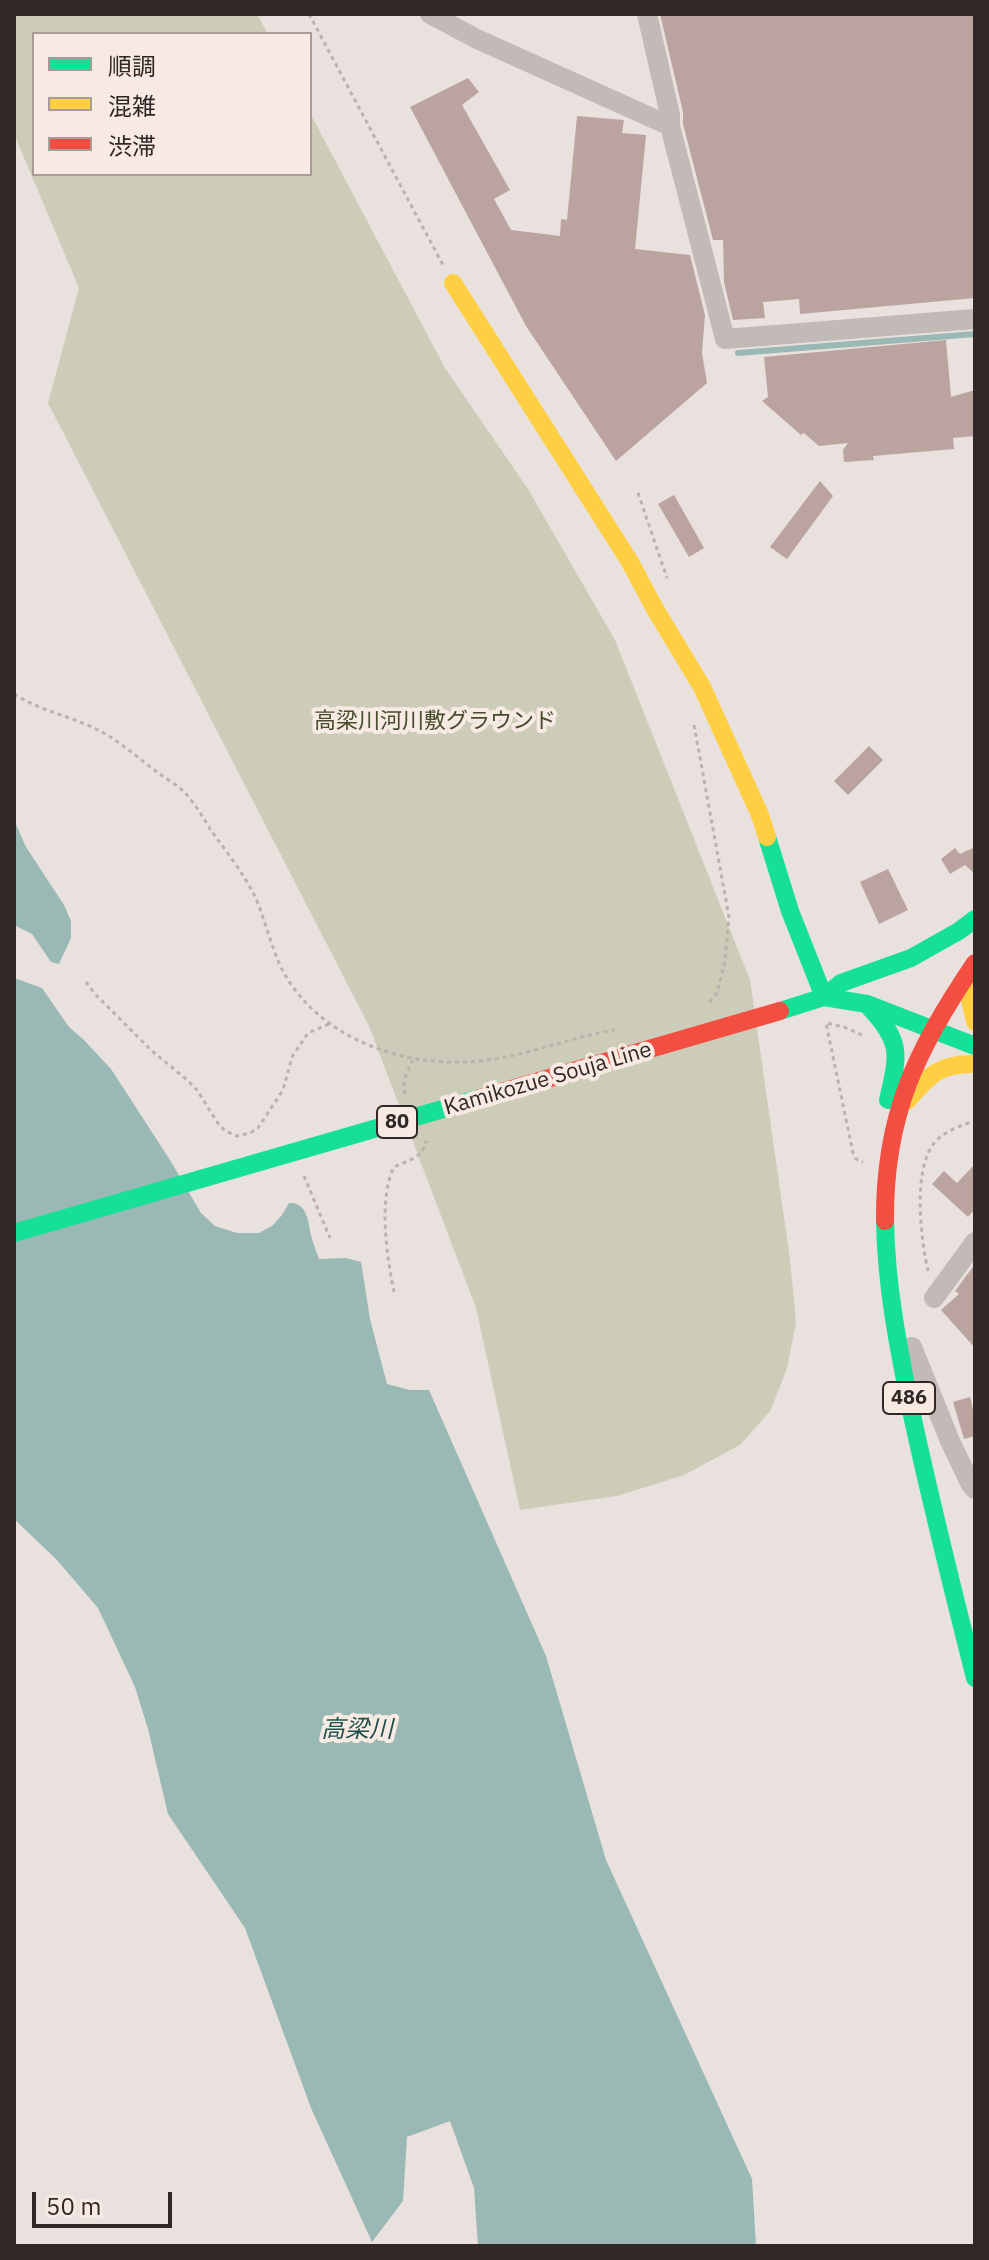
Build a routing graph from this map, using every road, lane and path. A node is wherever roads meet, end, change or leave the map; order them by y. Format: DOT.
graph roads {
  1 [pos="309,14"];
  2 [pos="430,14"];
  3 [pos="647,14"];
  4 [pos="670,126"];
  5 [pos="453,283"];
  6 [pos="975,319"];
  7 [pos="638,493"];
  8 [pos="671,590"];
  9 [pos="14,694"];
  10 [pos="693,724"];
  11 [pos="975,919"];
  12 [pos="975,963"];
  13 [pos="975,978"];
  14 [pos="86,982"];
  15 [pos="824,997"];
  16 [pos="867,1004"];
  17 [pos="706,1007"];
  18 [pos="975,1022"];
  19 [pos="329,1024"];
  20 [pos="619,1030"];
  21 [pos="932,1030"];
  22 [pos="870,1041"];
  23 [pos="975,1046"];
  24 [pos="414,1059"];
  25 [pos="975,1064"];
  26 [pos="406,1102"];
  27 [pos="897,1114"];
  28 [pos="975,1121"];
  29 [pos="258,1128"];
  30 [pos="265,1134"];
  31 [pos="426,1138"];
  32 [pos="923,1143"];
  33 [pos="931,1148"];
  34 [pos="889,1163"];
  35 [pos="303,1172"];
  36 [pos="14,1233"];
  37 [pos="330,1238"];
  38 [pos="974,1245"];
  39 [pos="394,1292"];
  40 [pos="934,1298"];
  41 [pos="896,1336"];
  42 [pos="975,1489"];
  43 [pos="975,1678"];
  1 -- 5 [label="path"];
  2 -- 4 [label="street"];
  3 -- 4 [label="street"];
  4 -- 6 [label="street"];
  5 -- 15 [label="main road"];
  7 -- 8 [label="path"];
  9 -- 19 [label="path"];
  10 -- 17 [label="path"];
  11 -- 15 [label="main road, Kamikozue Souja Line / 80"];
  12 -- 21 [label="main road, 486"];
  13 -- 18 [label="main road"];
  14 -- 29 [label="path"];
  15 -- 16 [label="main road"];
  15 -- 36 [label="main road, Kamikozue Souja Line / 80, bridge"];
  16 -- 21 [label="main road"];
  16 -- 34 [label="main road"];
  19 -- 24 [label="path"];
  19 -- 29 [label="path"];
  20 -- 24 [label="path"];
  21 -- 23 [label="main road"];
  21 -- 27 [label="main road, 486"];
  22 -- 34 [label="path"];
  24 -- 26 [label="path"];
  25 -- 27 [label="main road"];
  27 -- 34 [label="main road, 486"];
  28 -- 33 [label="path"];
  29 -- 30 [label="path"];
  31 -- 39 [label="path"];
  32 -- 33 [label="path"];
  33 -- 40 [label="path"];
  34 -- 41 [label="main road, 486"];
  35 -- 37 [label="path"];
  38 -- 40 [label="street"];
  41 -- 42 [label="street"];
  41 -- 43 [label="main road, 486"];
}
